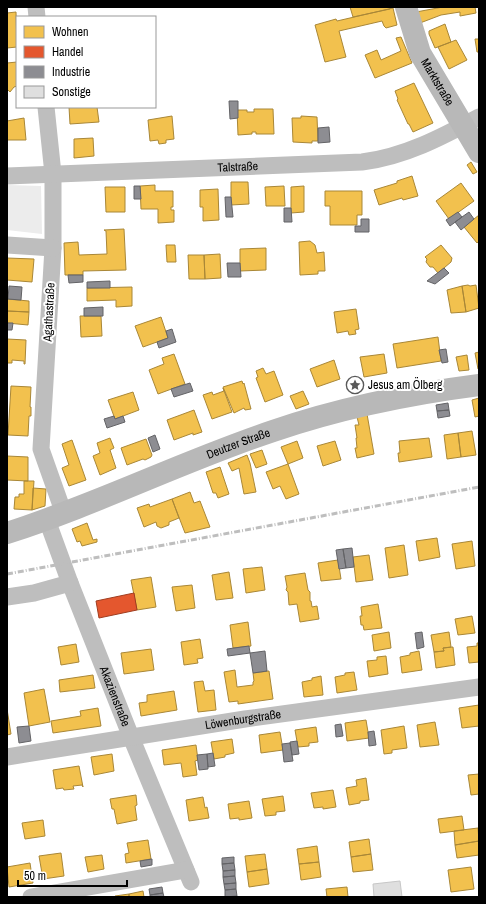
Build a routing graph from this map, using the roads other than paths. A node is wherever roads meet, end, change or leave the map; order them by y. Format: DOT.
graph roads {
  1 [pos="406,7"];
  2 [pos="46,108"];
  3 [pos="471,121"];
  4 [pos="479,152"];
  5 [pos="53,174"];
  6 [pos="7,176"];
  7 [pos="7,245"];
  8 [pos="53,248"];
  9 [pos="479,385"];
  10 [pos="56,517"];
  11 [pos="7,533"];
  12 [pos="70,583"];
  13 [pos="7,597"];
  14 [pos="479,687"];
  15 [pos="131,737"];
  16 [pos="7,758"];
  17 [pos="31,897"];
  1 -- 3 [label="main road, Marktstraße"];
  2 -- 5 [label="street, Agathastraße"];
  3 -- 4 [label="main road, Marktstraße"];
  3 -- 5 [label="street, Talstraße"];
  5 -- 6 [label="street, Talstraße"];
  5 -- 8 [label="street, Agathastraße"];
  7 -- 8 [label="street"];
  8 -- 10 [label="street, Agathastraße"];
  9 -- 10 [label="main road, Deutzer Straße"];
  10 -- 11 [label="main road, Deutzer Straße"];
  10 -- 12 [label="street, Akazienstraße"];
  12 -- 13 [label="street"];
  12 -- 15 [label="street, Akazienstraße"];
  14 -- 15 [label="street, Löwenburgstraße"];
  15 -- 16 [label="street, Löwenburgstraße"];
  15 -- 17 [label="street, Akazienstraße"];
}
